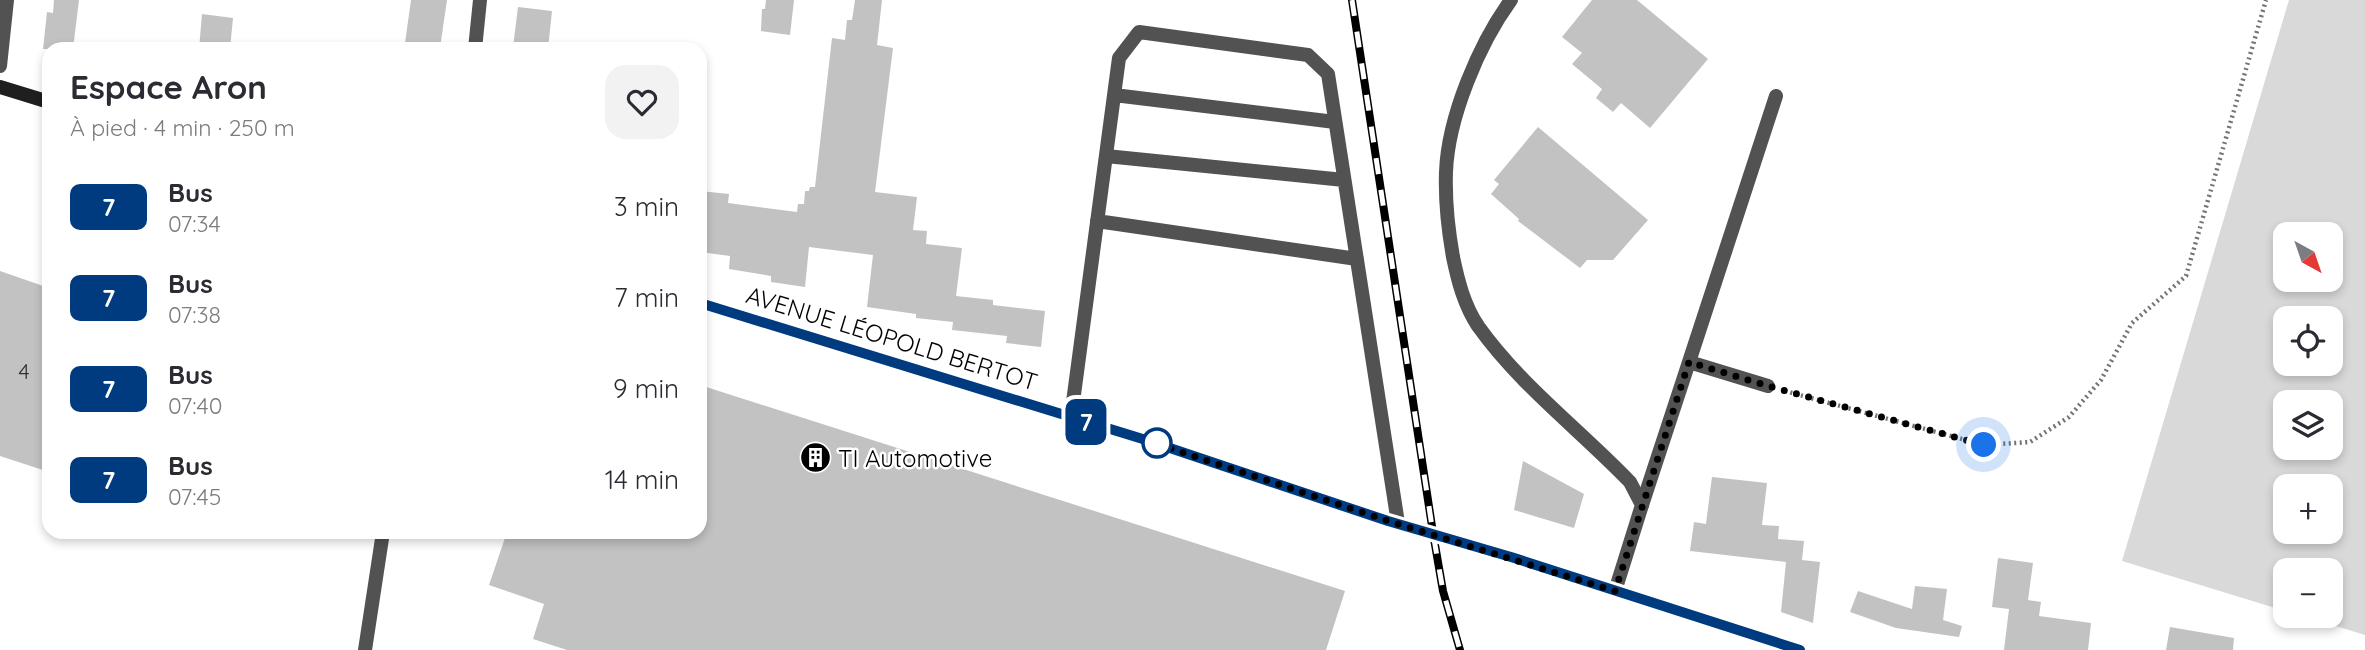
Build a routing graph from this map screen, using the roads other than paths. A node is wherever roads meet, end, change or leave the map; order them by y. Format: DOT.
graph roads {
  1 [pos="7,0"];
  2 [pos="480,0"];
  3 [pos="1511,0"];
  4 [pos="476,42"];
  5 [pos="0,66"];
  6 [pos="0,87"];
  7 [pos="1114,95"];
  8 [pos="1776,96"];
  9 [pos="42,100"];
  10 [pos="1335,122"];
  11 [pos="1106,156"];
  12 [pos="1344,180"];
  13 [pos="1097,221"];
  14 [pos="1357,259"];
  15 [pos="707,305"];
  16 [pos="1689,362"];
  17 [pos="1768,386"];
  18 [pos="1071,417"];
  19 [pos="1642,505"];
  20 [pos="1398,523"];
  21 [pos="382,539"];
  22 [pos="1615,591"];
  23 [pos="365,650"];
  24 [pos="1800,650"];
  1 -- 5 [label="street"];
  2 -- 4 [label="street"];
  3 -- 19 [label="street"];
  6 -- 9 [label="street"];
  7 -- 10 [label="street"];
  7 -- 10 [label="street"];
  7 -- 11 [label="street"];
  8 -- 16 [label="street"];
  10 -- 12 [label="street"];
  11 -- 12 [label="street"];
  11 -- 13 [label="street"];
  12 -- 14 [label="street"];
  13 -- 14 [label="street"];
  13 -- 18 [label="street"];
  14 -- 20 [label="street"];
  15 -- 18 [label="street, AVENUE LÉOPOLD BERTOT"];
  16 -- 17 [label="street"];
  16 -- 19 [label="street"];
  18 -- 20 [label="street, AVENUE LÉOPOLD BERTOT"];
  19 -- 22 [label="street"];
  20 -- 22 [label="street, AVENUE LÉOPOLD BERTOT"];
  21 -- 23 [label="street"];
  22 -- 24 [label="street, AVENUE LÉOPOLD BERTOT"];
}
